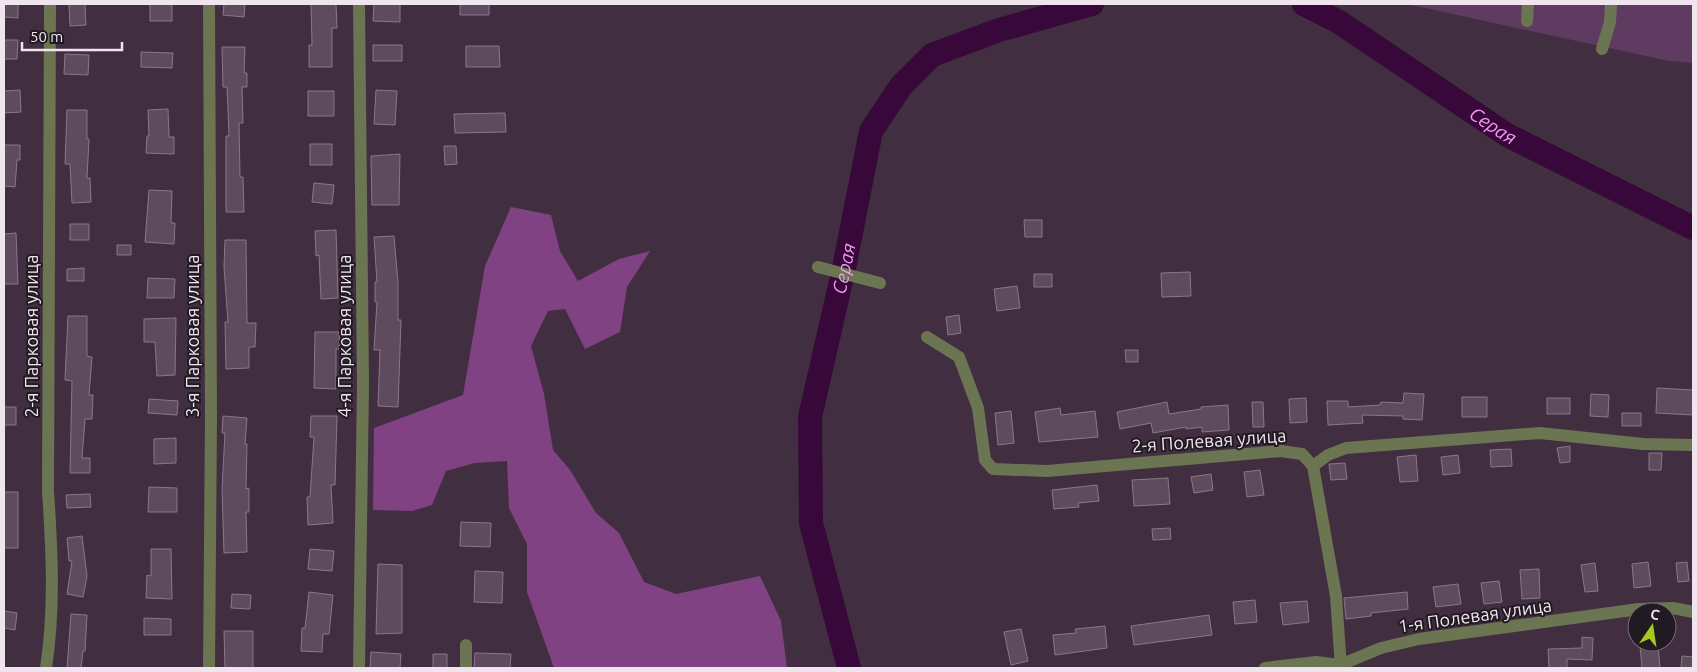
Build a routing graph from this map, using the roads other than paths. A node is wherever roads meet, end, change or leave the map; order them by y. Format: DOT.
graph roads {
  1 [pos="50,4"];
  2 [pos="209,4"];
  3 [pos="359,4"];
  4 [pos="1528,4"];
  5 [pos="1611,4"];
  6 [pos="1526,21"];
  7 [pos="1602,49"];
  8 [pos="818,267"];
  9 [pos="880,283"];
  10 [pos="927,337"];
  11 [pos="1693,446"];
  12 [pos="1313,466"];
  13 [pos="1693,612"];
  14 [pos="466,645"];
  15 [pos="1340,666"];
  16 [pos="46,668"];
  17 [pos="209,668"];
  18 [pos="359,668"];
  19 [pos="466,668"];
  20 [pos="1265,668"];
  1 -- 16 [label="street, 2-я Парковая улица"];
  2 -- 17 [label="street, 3-я Парковая улица"];
  3 -- 18 [label="street, 4-я Парковая улица"];
  4 -- 6 [label="street"];
  5 -- 7 [label="street"];
  8 -- 9 [label="street"];
  10 -- 12 [label="street, 2-я Полевая улица"];
  11 -- 12 [label="street"];
  12 -- 15 [label="street"];
  13 -- 15 [label="street, 1-я Полевая улица"];
  14 -- 19 [label="street"];
  15 -- 20 [label="street, 1-я Полевая улица"];
}
